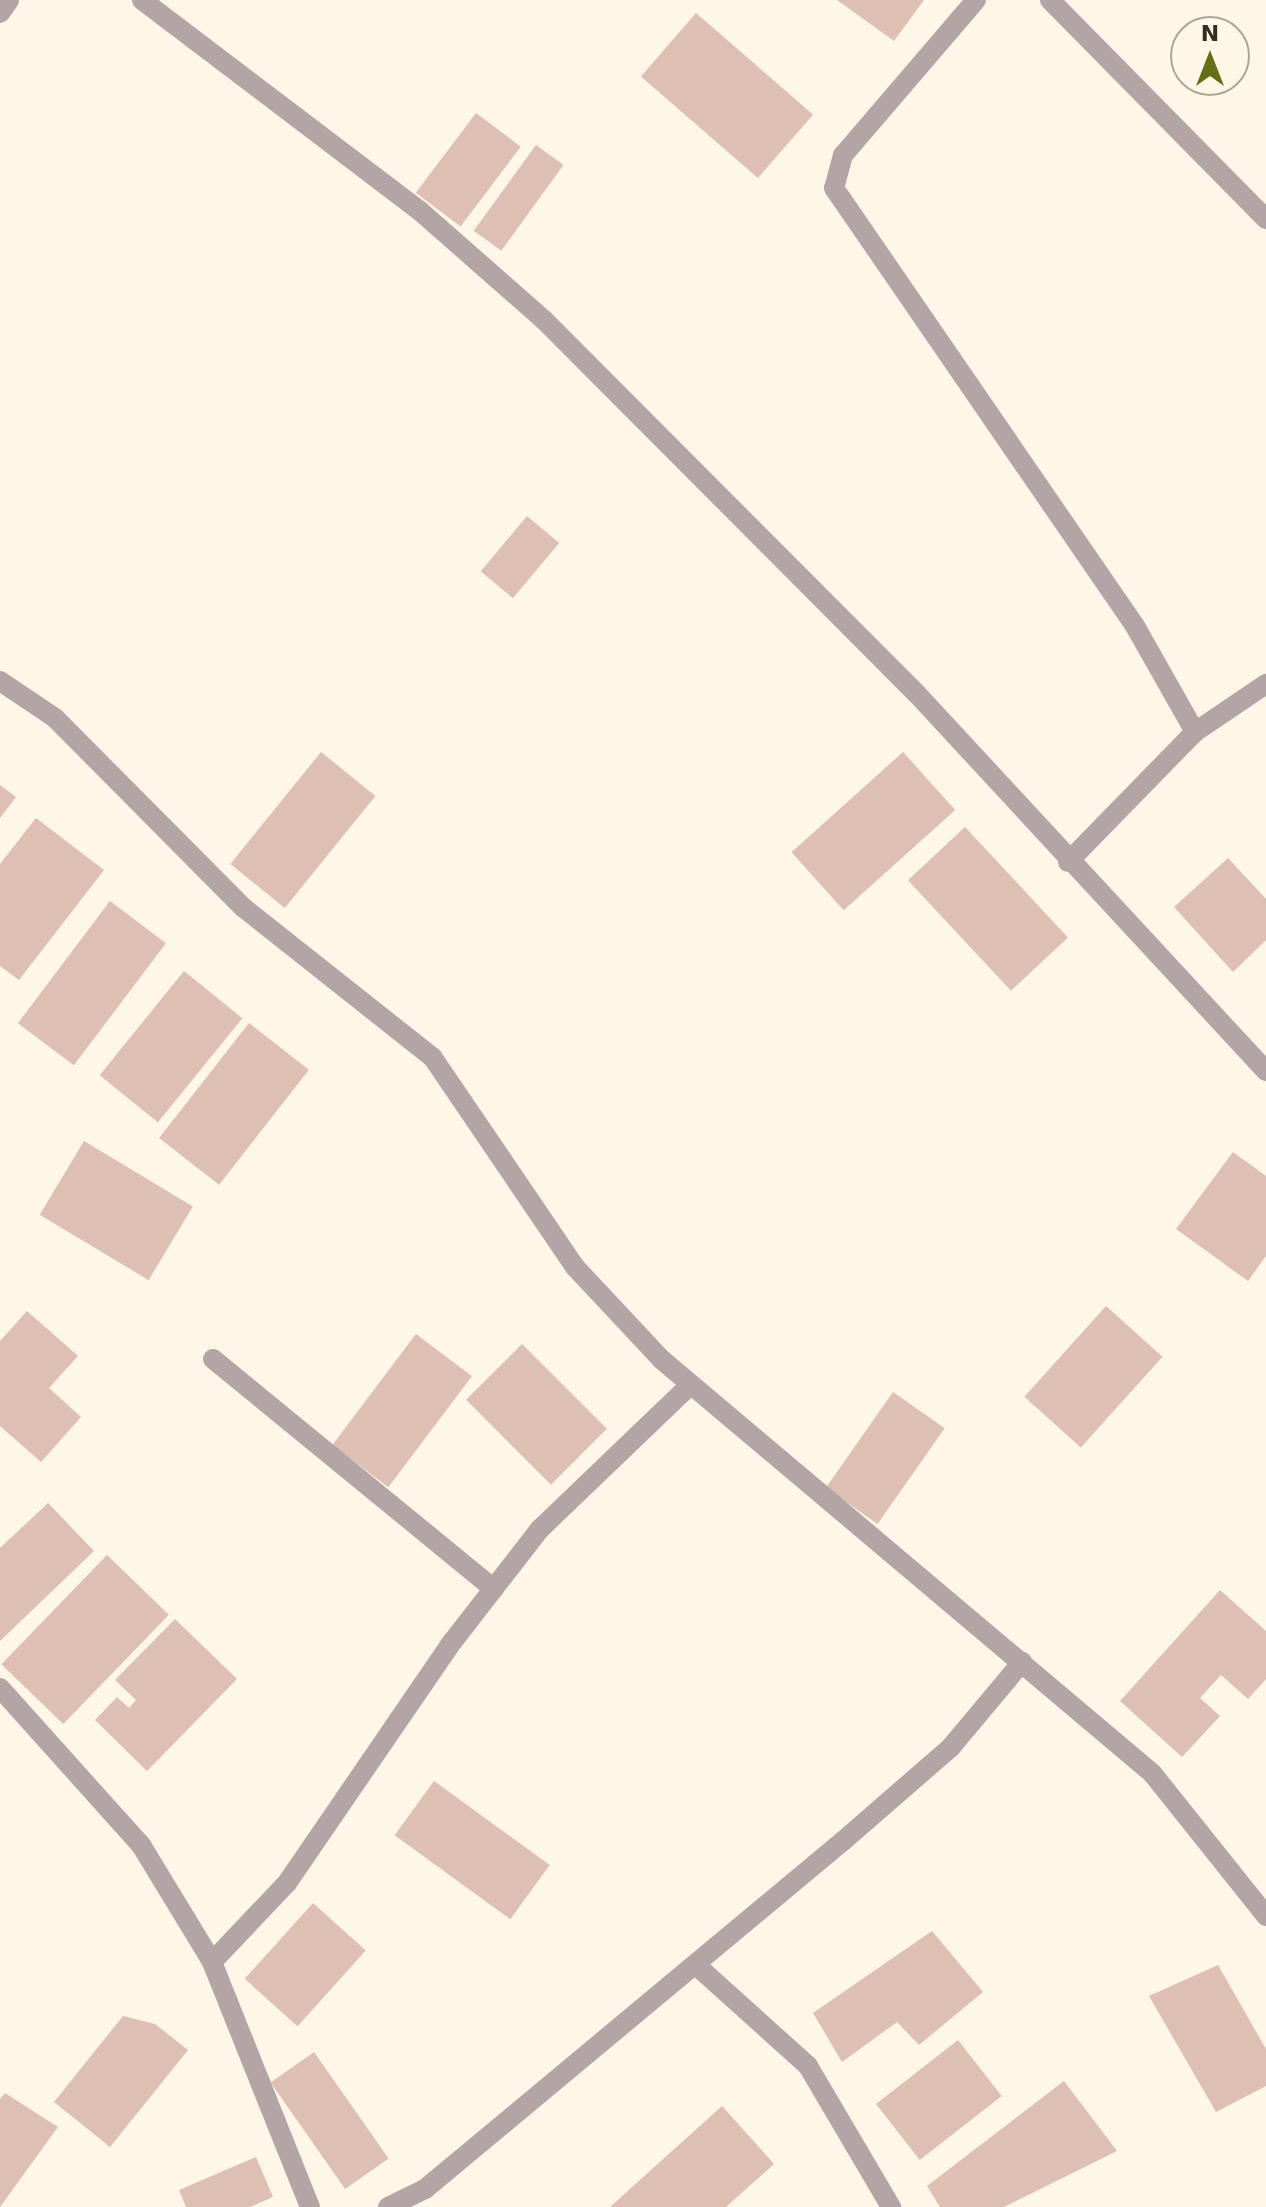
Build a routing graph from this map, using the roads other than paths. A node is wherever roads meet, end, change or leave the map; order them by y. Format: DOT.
graph roads {
  1 [pos="9,0"];
  2 [pos="142,0"];
  3 [pos="976,0"];
  4 [pos="1050,0"];
  5 [pos="0,13"];
  6 [pos="1266,219"];
  7 [pos="0,681"];
  8 [pos="1266,684"];
  9 [pos="1195,732"];
  10 [pos="1068,862"];
  11 [pos="1266,1071"];
  12 [pos="213,1359"];
  13 [pos="690,1385"];
  14 [pos="494,1589"];
  15 [pos="1022,1662"];
  16 [pos="0,1688"];
  17 [pos="1266,1916"];
  18 [pos="212,1962"];
  19 [pos="696,1965"];
  20 [pos="310,2207"];
  21 [pos="388,2207"];
  22 [pos="891,2207"];
  1 -- 5 [label="street"];
  2 -- 10 [label="street"];
  3 -- 9 [label="street"];
  4 -- 6 [label="street"];
  7 -- 13 [label="street"];
  8 -- 9 [label="street"];
  9 -- 10 [label="street"];
  10 -- 11 [label="street"];
  12 -- 14 [label="street"];
  13 -- 14 [label="street"];
  13 -- 15 [label="street"];
  14 -- 18 [label="street"];
  15 -- 17 [label="street"];
  15 -- 19 [label="street"];
  16 -- 18 [label="street"];
  18 -- 20 [label="street"];
  19 -- 21 [label="street"];
  19 -- 22 [label="street"];
}
